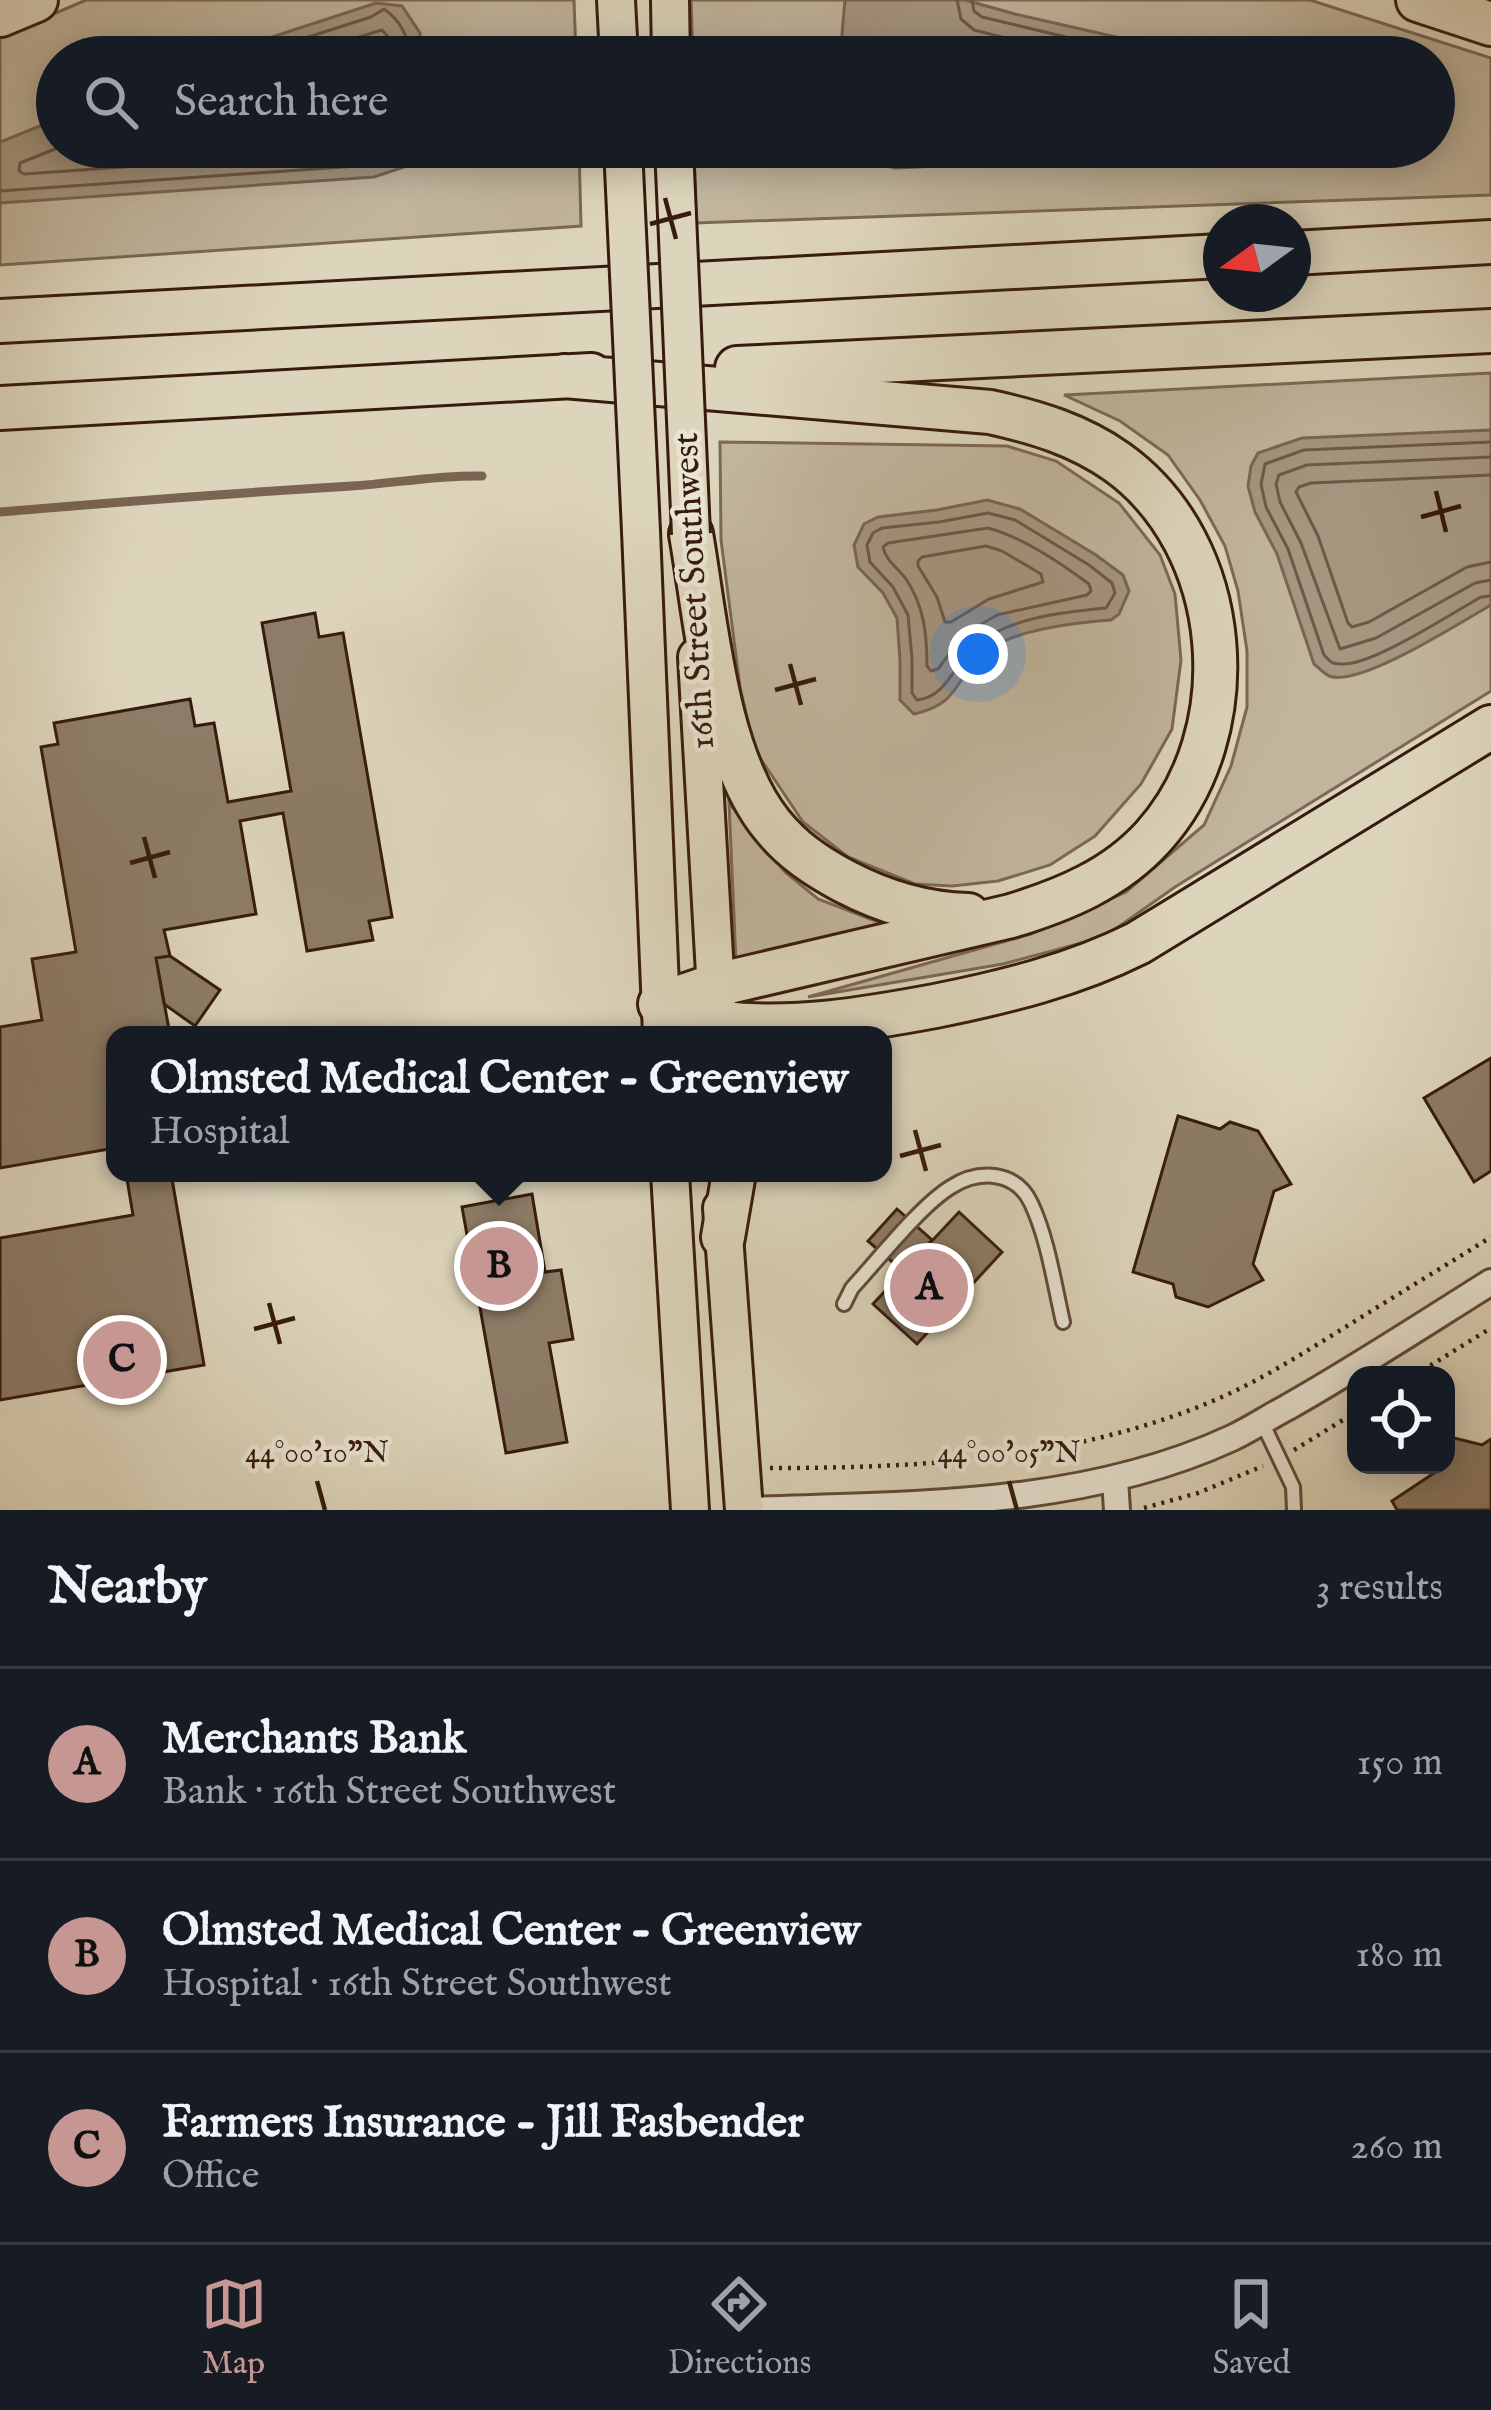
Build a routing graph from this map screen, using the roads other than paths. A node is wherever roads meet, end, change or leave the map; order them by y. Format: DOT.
graph roads {
  1 [pos="36,0"];
  2 [pos="616,0"];
  3 [pos="670,0"];
  4 [pos="1418,0"];
  5 [pos="0,15"];
  6 [pos="1491,24"];
  7 [pos="618,36"];
  8 [pos="671,36"];
  9 [pos="624,168"];
  10 [pos="675,168"];
  11 [pos="1491,242"];
  12 [pos="1311,252"];
  13 [pos="1203,257"];
  14 [pos="0,321"];
  15 [pos="1491,331"];
  16 [pos="564,376"];
  17 [pos="0,408"];
  18 [pos="691,534"];
  19 [pos="1491,727"];
  20 [pos="1011,916"];
  21 [pos="717,1014"];
  22 [pos="661,1019"];
  23 [pos="796,1026"];
  24 [pos="850,1026"];
  25 [pos="671,1182"];
  26 [pos="721,1182"];
  27 [pos="732,1182"];
  28 [pos="723,1237"];
  29 [pos="1491,1282"];
  30 [pos="844,1304"];
  31 [pos="1064,1322"];
  32 [pos="1262,1421"];
  33 [pos="1115,1479"];
  34 [pos="690,1510"];
  35 [pos="745,1510"];
  36 [pos="1117,1510"];
  37 [pos="1294,1510"];
  1 -- 5 [label="highway"];
  2 -- 7 [label="main road"];
  3 -- 8 [label="main road"];
  4 -- 6 [label="highway"];
  9 -- 22 [label="main road, 16th Street Southwest, bridge"];
  10 -- 18 [label="main road, 16th Street Southwest, bridge"];
  11 -- 12 [label="highway"];
  13 -- 14 [label="highway"];
  15 -- 16 [label="highway"];
  16 -- 17 [label="highway"];
  16 -- 20 [label="highway"];
  18 -- 20 [label="highway"];
  18 -- 21 [label="main road, 16th Street Southwest"];
  19 -- 24 [label="highway"];
  20 -- 21 [label="highway"];
  21 -- 22 [label="highway"];
  21 -- 23 [label="highway"];
  25 -- 34 [label="main road"];
  26 -- 28 [label="main road"];
  27 -- 28 [label="highway"];
  28 -- 35 [label="main road"];
  29 -- 32 [label="street"];
  30 -- 31 [label="lane"];
  32 -- 33 [label="street"];
  32 -- 37 [label="lane"];
  33 -- 35 [label="street"];
  33 -- 36 [label="street"];
}
